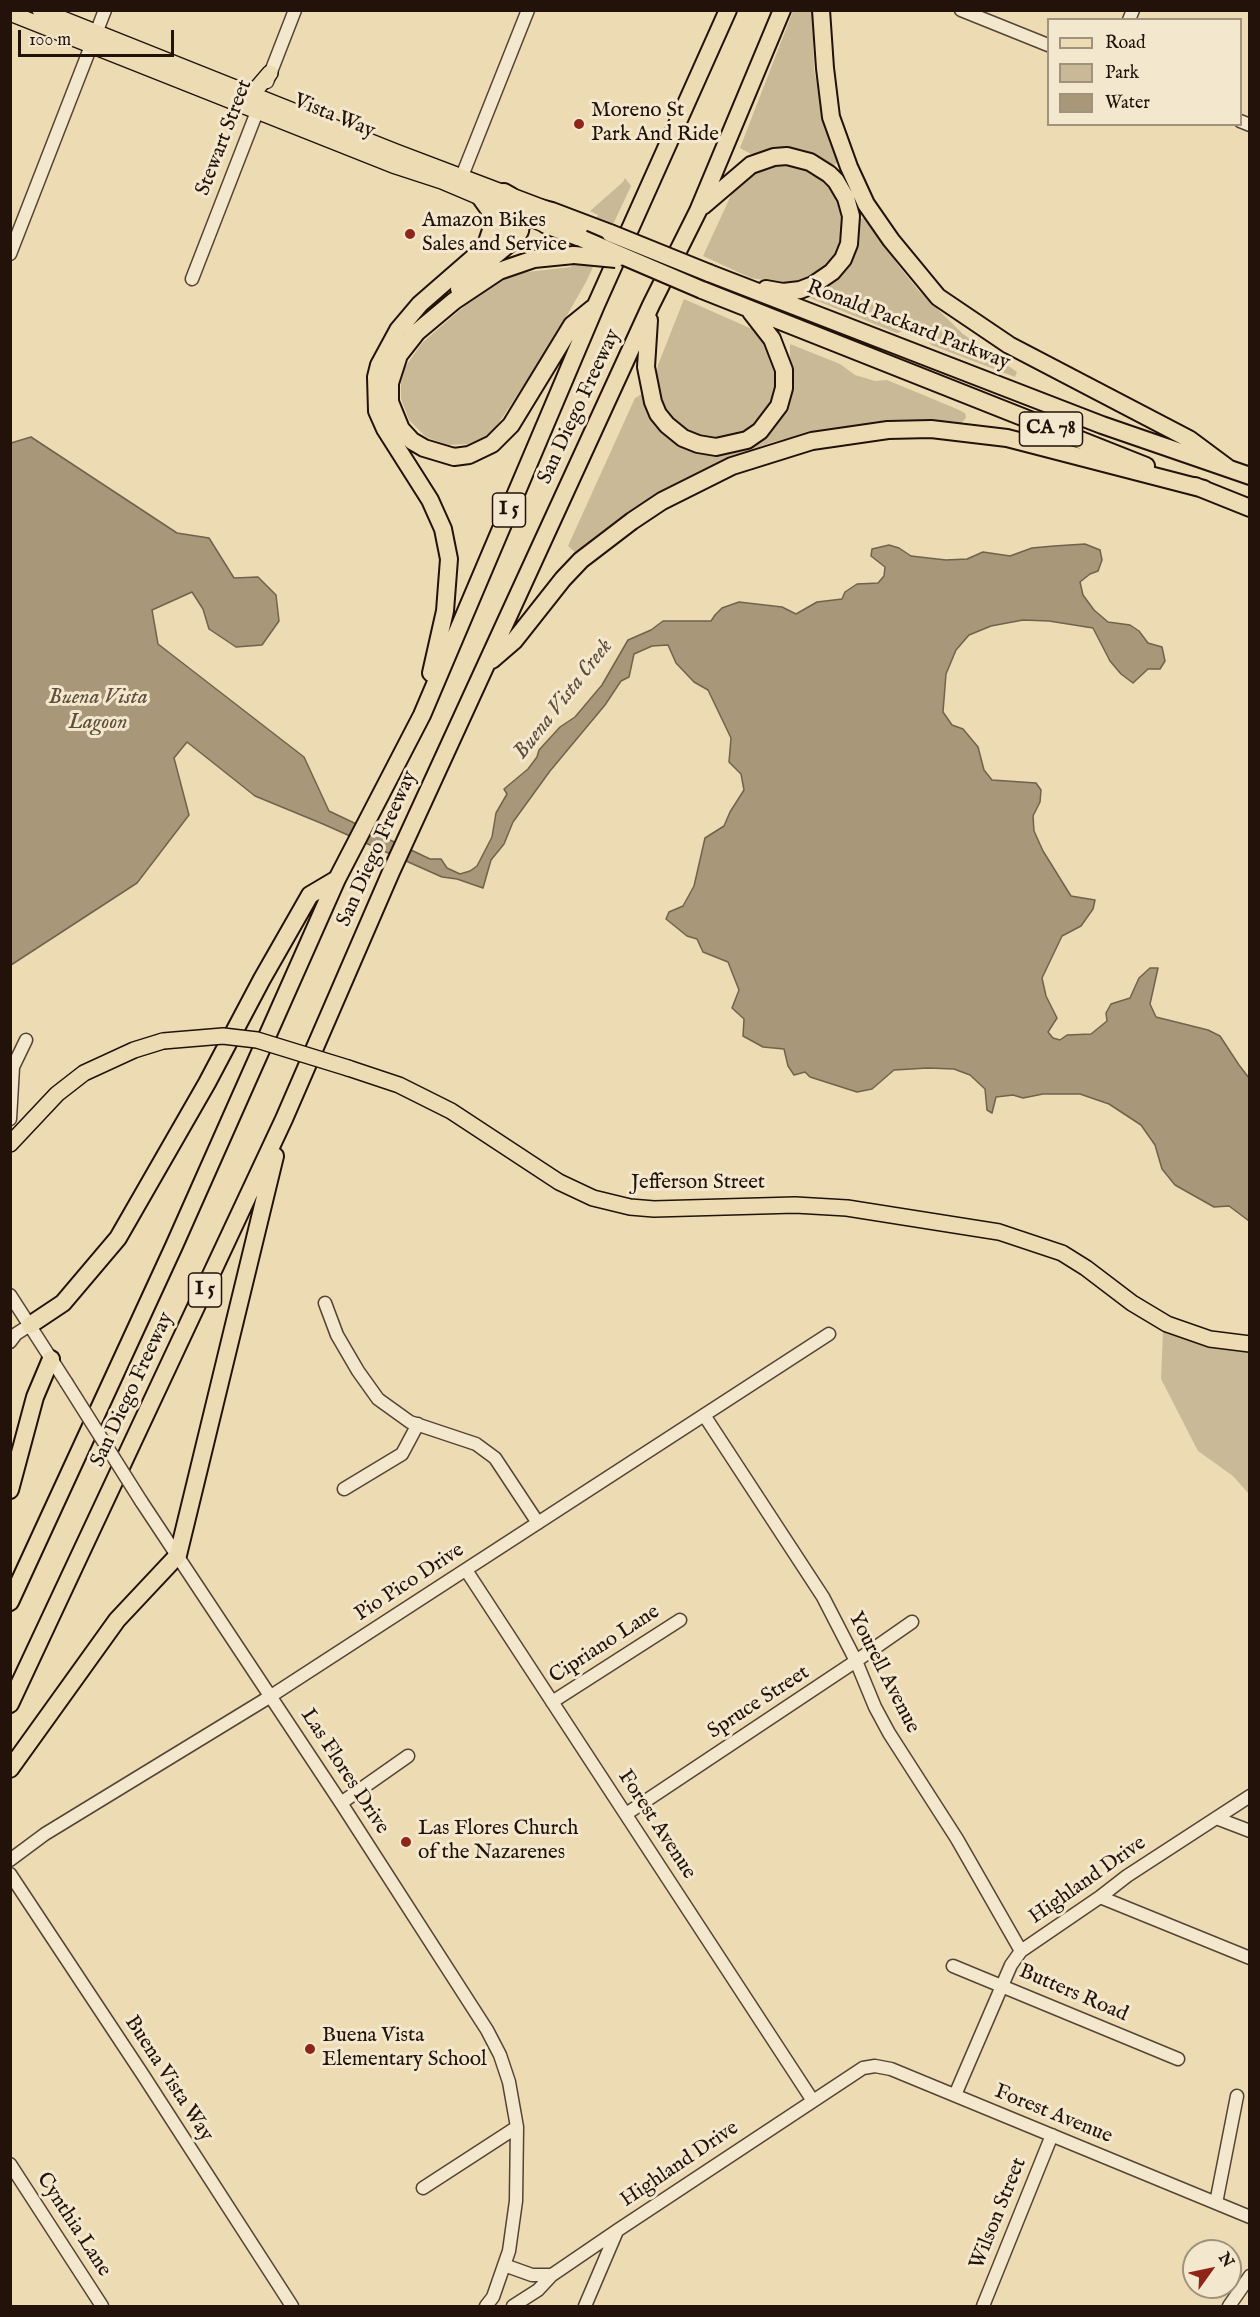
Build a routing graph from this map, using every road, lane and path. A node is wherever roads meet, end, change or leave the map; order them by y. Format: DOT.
graph roads {
  1 [pos="40,10"];
  2 [pos="105,10"];
  3 [pos="295,10"];
  4 [pos="528,10"];
  5 [pos="728,10"];
  6 [pos="782,10"];
  7 [pos="820,10"];
  8 [pos="961,10"];
  9 [pos="10,13"];
  10 [pos="94,38"];
  11 [pos="1047,45"];
  12 [pos="270,73"];
  13 [pos="247,93"];
  14 [pos="260,105"];
  15 [pos="394,158"];
  16 [pos="462,176"];
  17 [pos="504,192"];
  18 [pos="480,197"];
  19 [pos="698,211"];
  20 [pos="523,215"];
  21 [pos="549,218"];
  22 [pos="586,232"];
  23 [pos="486,246"];
  24 [pos="10,254"];
  25 [pos="640,264"];
  26 [pos="192,279"];
  27 [pos="744,286"];
  28 [pos="454,301"];
  29 [pos="596,305"];
  30 [pos="651,305"];
  31 [pos="748,309"];
  32 [pos="1228,468"];
  33 [pos="1250,476"];
  34 [pos="1204,489"];
  35 [pos="1250,508"];
  36 [pos="487,664"];
  37 [pos="422,715"];
  38 [pos="337,879"];
  39 [pos="26,1040"];
  40 [pos="10,1119"];
  41 [pos="284,1119"];
  42 [pos="10,1144"];
  43 [pos="10,1296"];
  44 [pos="325,1303"];
  45 [pos="30,1325"];
  46 [pos="829,1334"];
  47 [pos="10,1342"];
  48 [pos="1250,1344"];
  49 [pos="51,1359"];
  50 [pos="704,1415"];
  51 [pos="418,1424"];
  52 [pos="344,1489"];
  53 [pos="10,1490"];
  54 [pos="538,1523"];
  55 [pos="178,1555"];
  56 [pos="466,1570"];
  57 [pos="10,1602"];
  58 [pos="680,1620"];
  59 [pos="912,1622"];
  60 [pos="856,1661"];
  61 [pos="272,1696"];
  62 [pos="552,1702"];
  63 [pos="10,1704"];
  64 [pos="408,1756"];
  65 [pos="10,1769"];
  66 [pos="1250,1796"];
  67 [pos="341,1803"];
  68 [pos="626,1814"];
  69 [pos="1216,1818"];
  70 [pos="1250,1831"];
  71 [pos="10,1860"];
  72 [pos="10,1874"];
  73 [pos="1100,1897"];
  74 [pos="1021,1951"];
  75 [pos="1250,1958"];
  76 [pos="953,1966"];
  77 [pos="1002,1986"];
  78 [pos="1178,2059"];
  79 [pos="875,2066"];
  80 [pos="955,2095"];
  81 [pos="1237,2096"];
  82 [pos="813,2101"];
  83 [pos="517,2127"];
  84 [pos="1052,2135"];
  85 [pos="10,2164"];
  86 [pos="423,2188"];
  87 [pos="1216,2203"];
  88 [pos="1250,2217"];
  89 [pos="618,2230"];
  90 [pos="504,2265"];
  91 [pos="552,2275"];
  92 [pos="1250,2276"];
  93 [pos="102,2307"];
  94 [pos="292,2307"];
  95 [pos="486,2307"];
  96 [pos="513,2307"];
  97 [pos="585,2307"];
  98 [pos="983,2307"];
  99 [pos="1229,2307"];
  1 -- 10 [label="main road, Vista Way"];
  2 -- 10 [label="street"];
  3 -- 12 [label="street, Stewart Street"];
  4 -- 16 [label="street"];
  5 -- 29 [label="highway, San Diego Freeway / I 5"];
  6 -- 19 [label="highway, San Diego Freeway / I 5"];
  7 -- 32 [label="highway"];
  8 -- 11 [label="street"];
  9 -- 10 [label="main road, Vista Way"];
  10 -- 13 [label="main road, Vista Way"];
  10 -- 14 [label="main road, Vista Way"];
  10 -- 24 [label="street"];
  12 -- 13 [label="main road"];
  12 -- 14 [label="street, Stewart Street"];
  13 -- 14 [label="main road, Vista Way"];
  14 -- 15 [label="main road, Vista Way"];
  14 -- 26 [label="street, Stewart Street"];
  15 -- 16 [label="main road, Vista Way"];
  15 -- 18 [label="main road, Vista Way"];
  16 -- 17 [label="main road, Vista Way"];
  17 -- 20 [label="highway"];
  17 -- 21 [label="main road, Vista Way"];
  18 -- 20 [label="main road, Vista Way"];
  18 -- 23 [label="highway"];
  19 -- 27 [label="highway"];
  19 -- 30 [label="highway, San Diego Freeway / I 5"];
  20 -- 21 [label="highway"];
  20 -- 23 [label="highway"];
  20 -- 28 [label="highway"];
  21 -- 22 [label="highway, Vista Way"];
  22 -- 25 [label="highway, Vista Way, bridge"];
  22 -- 27 [label="highway, Ronald Packard Parkway / CA 78, bridge"];
  23 -- 37 [label="highway"];
  25 -- 28 [label="highway, bridge"];
  25 -- 31 [label="highway, Ronald Packard Parkway / CA 78, bridge"];
  27 -- 32 [label="highway, Ronald Packard Parkway / CA 78"];
  28 -- 29 [label="highway"];
  29 -- 37 [label="highway, San Diego Freeway / I 5"];
  30 -- 31 [label="highway"];
  30 -- 36 [label="highway, San Diego Freeway / I 5"];
  31 -- 34 [label="highway, Ronald Packard Parkway / CA 78"];
  32 -- 33 [label="highway, Ronald Packard Parkway / CA 78"];
  34 -- 35 [label="highway, Ronald Packard Parkway / CA 78"];
  34 -- 36 [label="highway"];
  36 -- 41 [label="highway, San Diego Freeway / I 5"];
  37 -- 38 [label="highway, San Diego Freeway / I 5"];
  38 -- 45 [label="highway"];
  38 -- 57 [label="highway, San Diego Freeway / I 5"];
  39 -- 40 [label="street"];
  41 -- 55 [label="highway"];
  41 -- 63 [label="highway, San Diego Freeway / I 5"];
  42 -- 48 [label="main road, Jefferson Street, bridge"];
  43 -- 45 [label="street, Las Flores Drive"];
  44 -- 51 [label="street"];
  45 -- 47 [label="street"];
  45 -- 49 [label="street, Las Flores Drive"];
  46 -- 50 [label="street, Pio Pico Drive"];
  49 -- 53 [label="highway"];
  49 -- 55 [label="street, Las Flores Drive, bridge"];
  50 -- 54 [label="street, Pio Pico Drive"];
  50 -- 60 [label="street, Yourell Avenue"];
  51 -- 52 [label="street"];
  51 -- 54 [label="street"];
  54 -- 56 [label="street, Pio Pico Drive"];
  55 -- 61 [label="street, Las Flores Drive"];
  55 -- 65 [label="highway"];
  56 -- 61 [label="street, Pio Pico Drive"];
  56 -- 62 [label="street, Forest Avenue"];
  58 -- 62 [label="street, Cipriano Lane"];
  59 -- 60 [label="street, Spruce Street"];
  60 -- 68 [label="street, Spruce Street"];
  60 -- 74 [label="street, Yourell Avenue"];
  61 -- 67 [label="street, Las Flores Drive"];
  61 -- 71 [label="street, Pio Pico Drive"];
  62 -- 68 [label="street, Forest Avenue"];
  64 -- 67 [label="street"];
  66 -- 69 [label="street, Highland Drive"];
  67 -- 83 [label="street, Las Flores Drive"];
  68 -- 82 [label="street, Forest Avenue"];
  69 -- 70 [label="street"];
  69 -- 73 [label="street, Highland Drive"];
  72 -- 94 [label="street, Buena Vista Way"];
  73 -- 74 [label="street, Highland Drive"];
  73 -- 75 [label="street"];
  74 -- 77 [label="street, Highland Drive"];
  76 -- 77 [label="street, Butters Road"];
  77 -- 78 [label="street, Butters Road"];
  77 -- 80 [label="street, Highland Drive"];
  79 -- 80 [label="street, Forest Avenue"];
  79 -- 82 [label="street, Highland Drive"];
  80 -- 84 [label="street, Forest Avenue"];
  81 -- 87 [label="street"];
  82 -- 89 [label="street, Highland Drive"];
  83 -- 86 [label="street"];
  83 -- 90 [label="street, Las Flores Drive"];
  84 -- 87 [label="street, Forest Avenue"];
  84 -- 98 [label="street, Wilson Street"];
  85 -- 93 [label="street, Cynthia Lane"];
  87 -- 88 [label="street, Forest Avenue"];
  89 -- 91 [label="street, Highland Drive"];
  89 -- 97 [label="street"];
  90 -- 91 [label="street"];
  90 -- 95 [label="street, Las Flores Drive"];
  91 -- 96 [label="street, Highland Drive"];
  92 -- 99 [label="street"];
}
